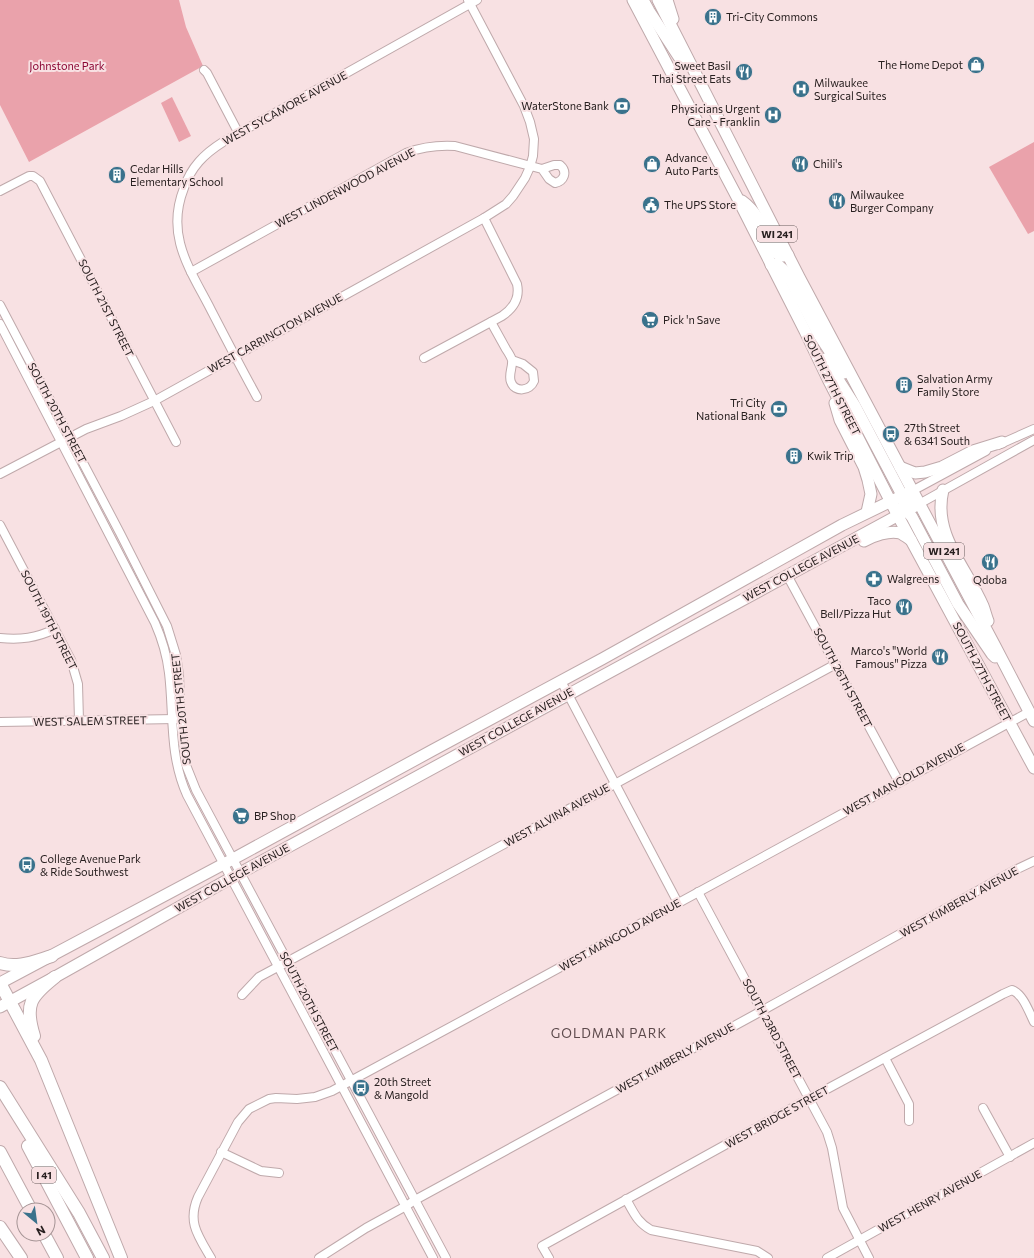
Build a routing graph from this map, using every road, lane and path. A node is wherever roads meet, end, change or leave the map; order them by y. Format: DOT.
graph roads {
  1 [pos="633,0"];
  2 [pos="643,0"];
  3 [pos="658,0"];
  4 [pos="667,0"];
  5 [pos="472,1"];
  6 [pos="681,45"];
  7 [pos="204,70"];
  8 [pos="694,72"];
  9 [pos="239,134"];
  10 [pos="530,167"];
  11 [pos="542,169"];
  12 [pos="0,191"];
  13 [pos="737,197"];
  14 [pos="484,218"];
  15 [pos="788,255"];
  16 [pos="771,264"];
  17 [pos="191,272"];
  18 [pos="0,305"];
  19 [pos="491,322"];
  20 [pos="0,324"];
  21 [pos="805,331"];
  22 [pos="235,356"];
  23 [pos="424,358"];
  24 [pos="512,360"];
  25 [pos="828,379"];
  26 [pos="857,385"];
  27 [pos="257,397"];
  28 [pos="154,401"];
  29 [pos="1034,430"];
  30 [pos="70,438"];
  31 [pos="1034,440"];
  32 [pos="61,442"];
  33 [pos="176,442"];
  34 [pos="1002,442"];
  35 [pos="900,467"];
  36 [pos="0,474"];
  37 [pos="943,490"];
  38 [pos="907,493"];
  39 [pos="891,501"];
  40 [pos="919,504"];
  41 [pos="867,512"];
  42 [pos="903,513"];
  43 [pos="0,525"];
  44 [pos="912,541"];
  45 [pos="792,572"];
  46 [pos="55,629"];
  47 [pos="0,638"];
  48 [pos="996,646"];
  49 [pos="836,664"];
  50 [pos="1005,665"];
  51 [pos="561,681"];
  52 [pos="568,694"];
  53 [pos="1031,717"];
  54 [pos="180,719"];
  55 [pos="172,720"];
  56 [pos="79,721"];
  57 [pos="0,722"];
  58 [pos="1009,722"];
  59 [pos="1034,768"];
  60 [pos="899,782"];
  61 [pos="614,784"];
  62 [pos="1034,861"];
  63 [pos="228,862"];
  64 [pos="236,875"];
  65 [pos="698,892"];
  66 [pos="678,903"];
  67 [pos="52,956"];
  68 [pos="288,962"];
  69 [pos="0,963"];
  70 [pos="278,967"];
  71 [pos="55,977"];
  72 [pos="0,983"];
  73 [pos="242,995"];
  74 [pos="5,1004"];
  75 [pos="762,1011"];
  76 [pos="1034,1022"];
  77 [pos="885,1058"];
  78 [pos="41,1060"];
  79 [pos="351,1081"];
  80 [pos="342,1086"];
  81 [pos="0,1087"];
  82 [pos="0,1092"];
  83 [pos="809,1099"];
  84 [pos="983,1108"];
  85 [pos="909,1121"];
  86 [pos="1034,1143"];
  87 [pos="222,1152"];
  88 [pos="0,1153"];
  89 [pos="1010,1157"];
  90 [pos="279,1173"];
  91 [pos="626,1199"];
  92 [pos="415,1200"];
  93 [pos="23,1202"];
  94 [pos="27,1202"];
  95 [pos="406,1206"];
  96 [pos="0,1227"];
  97 [pos="859,1240"];
  98 [pos="42,1242"];
  99 [pos="48,1242"];
  100 [pos="321,1257"];
  101 [pos="21,1258"];
  102 [pos="50,1258"];
  103 [pos="57,1258"];
  104 [pos="87,1258"];
  105 [pos="103,1258"];
  106 [pos="121,1258"];
  107 [pos="210,1258"];
  108 [pos="433,1258"];
  109 [pos="446,1258"];
  110 [pos="549,1258"];
  111 [pos="768,1258"];
  112 [pos="827,1258"];
  113 [pos="869,1258"];
  1 -- 13 [label="main road, SOUTH 27TH STREET / WI 241"];
  2 -- 8 [label="main road"];
  3 -- 6 [label="main road, SOUTH 27TH STREET / WI 241"];
  4 -- 6 [label="main road"];
  5 -- 9 [label="street, WEST SYCAMORE AVENUE"];
  5 -- 10 [label="street"];
  6 -- 8 [label="main road, SOUTH 27TH STREET / WI 241"];
  7 -- 9 [label="street"];
  8 -- 15 [label="main road, SOUTH 27TH STREET / WI 241"];
  9 -- 17 [label="street, WEST SYCAMORE AVENUE"];
  10 -- 11 [label="street, WEST LINDENWOOD AVENUE"];
  10 -- 14 [label="street, WEST CARRINGTON AVENUE"];
  10 -- 17 [label="street, WEST LINDENWOOD AVENUE"];
  12 -- 28 [label="street, SOUTH 21ST STREET"];
  13 -- 15 [label="main road"];
  13 -- 16 [label="main road, SOUTH 27TH STREET / WI 241"];
  14 -- 19 [label="street"];
  14 -- 22 [label="street, WEST CARRINGTON AVENUE"];
  15 -- 26 [label="main road, SOUTH 27TH STREET / WI 241"];
  16 -- 21 [label="main road, SOUTH 27TH STREET / WI 241"];
  16 -- 26 [label="main road"];
  17 -- 22 [label="street, WEST SYCAMORE AVENUE"];
  18 -- 30 [label="street, SOUTH 20TH STREET"];
  19 -- 23 [label="street"];
  19 -- 24 [label="street"];
  20 -- 32 [label="street, SOUTH 20TH STREET"];
  21 -- 25 [label="main road, SOUTH 27TH STREET / WI 241"];
  21 -- 38 [label="main road"];
  22 -- 27 [label="street, WEST SYCAMORE AVENUE"];
  22 -- 28 [label="street, WEST CARRINGTON AVENUE"];
  25 -- 39 [label="main road, SOUTH 27TH STREET / WI 241"];
  25 -- 41 [label="main road"];
  26 -- 35 [label="main road, SOUTH 27TH STREET / WI 241"];
  28 -- 30 [label="street, WEST CARRINGTON AVENUE"];
  28 -- 33 [label="street, SOUTH 21ST STREET"];
  29 -- 34 [label="street, WEST COLLEGE AVENUE"];
  30 -- 32 [label="street, WEST CARRINGTON AVENUE"];
  30 -- 54 [label="street, SOUTH 20TH STREET"];
  31 -- 37 [label="street, WEST COLLEGE AVENUE"];
  32 -- 36 [label="street, WEST CARRINGTON AVENUE"];
  32 -- 55 [label="street, SOUTH 20TH STREET"];
  34 -- 35 [label="main road"];
  34 -- 38 [label="street, WEST COLLEGE AVENUE"];
  35 -- 38 [label="main road, SOUTH 27TH STREET / WI 241"];
  37 -- 40 [label="street, WEST COLLEGE AVENUE"];
  37 -- 48 [label="main road"];
  38 -- 39 [label="main road, WEST COLLEGE AVENUE"];
  38 -- 40 [label="main road, SOUTH 27TH STREET / WI 241"];
  39 -- 41 [label="main road, WEST COLLEGE AVENUE"];
  39 -- 42 [label="main road, SOUTH 27TH STREET / WI 241"];
  40 -- 42 [label="main road, WEST COLLEGE AVENUE"];
  40 -- 48 [label="main road, SOUTH 27TH STREET / WI 241"];
  41 -- 51 [label="main road, WEST COLLEGE AVENUE"];
  42 -- 44 [label="main road, SOUTH 27TH STREET / WI 241"];
  42 -- 45 [label="main road, WEST COLLEGE AVENUE"];
  42 -- 50 [label="main road"];
  43 -- 46 [label="street, SOUTH 19TH STREET"];
  44 -- 45 [label="main road"];
  44 -- 58 [label="main road, SOUTH 27TH STREET / WI 241"];
  45 -- 49 [label="street, SOUTH 26TH STREET"];
  45 -- 52 [label="main road, WEST COLLEGE AVENUE"];
  46 -- 47 [label="street"];
  46 -- 56 [label="street, SOUTH 19TH STREET"];
  48 -- 50 [label="main road, SOUTH 27TH STREET / WI 241"];
  49 -- 60 [label="street, SOUTH 26TH STREET"];
  49 -- 61 [label="street, WEST ALVINA AVENUE"];
  50 -- 53 [label="main road, SOUTH 27TH STREET / WI 241"];
  51 -- 52 [label="street"];
  51 -- 63 [label="main road, WEST COLLEGE AVENUE"];
  52 -- 61 [label="street"];
  52 -- 64 [label="main road, WEST COLLEGE AVENUE"];
  53 -- 58 [label="street, WEST MANGOLD AVENUE"];
  54 -- 55 [label="street, WEST SALEM STREET"];
  54 -- 63 [label="street, SOUTH 20TH STREET"];
  55 -- 56 [label="street, WEST SALEM STREET"];
  55 -- 63 [label="street, SOUTH 20TH STREET"];
  56 -- 57 [label="street, WEST SALEM STREET"];
  58 -- 59 [label="main road, SOUTH 27TH STREET / WI 241"];
  58 -- 60 [label="street, WEST MANGOLD AVENUE"];
  60 -- 65 [label="street, WEST MANGOLD AVENUE"];
  61 -- 66 [label="street"];
  61 -- 68 [label="street, WEST ALVINA AVENUE"];
  62 -- 75 [label="street, WEST KIMBERLY AVENUE"];
  63 -- 64 [label="street, SOUTH 20TH STREET"];
  63 -- 67 [label="main road, WEST COLLEGE AVENUE"];
  64 -- 68 [label="street, SOUTH 20TH STREET"];
  64 -- 70 [label="street, SOUTH 20TH STREET"];
  64 -- 71 [label="main road, WEST COLLEGE AVENUE"];
  65 -- 66 [label="street, WEST MANGOLD AVENUE"];
  65 -- 75 [label="street, SOUTH 23RD STREET"];
  66 -- 79 [label="street, WEST MANGOLD AVENUE"];
  67 -- 69 [label="highway"];
  67 -- 72 [label="main road, WEST COLLEGE AVENUE"];
  68 -- 70 [label="street, WEST ALVINA AVENUE"];
  68 -- 79 [label="street, SOUTH 20TH STREET"];
  70 -- 73 [label="street, WEST ALVINA AVENUE"];
  70 -- 80 [label="street, SOUTH 20TH STREET"];
  71 -- 74 [label="main road, WEST COLLEGE AVENUE"];
  71 -- 78 [label="highway"];
  72 -- 74 [label="highway"];
  74 -- 78 [label="highway"];
  75 -- 83 [label="street, SOUTH 23RD STREET"];
  75 -- 92 [label="street, WEST KIMBERLY AVENUE"];
  76 -- 77 [label="street, WEST BRIDGE STREET"];
  77 -- 83 [label="street, WEST BRIDGE STREET"];
  77 -- 85 [label="street"];
  78 -- 106 [label="highway"];
  79 -- 80 [label="street, WEST MANGOLD AVENUE"];
  79 -- 92 [label="street, SOUTH 20TH STREET"];
  80 -- 87 [label="street, WEST MANGOLD AVENUE"];
  80 -- 95 [label="street, SOUTH 20TH STREET"];
  81 -- 105 [label="highway"];
  82 -- 104 [label="highway, I 41"];
  83 -- 91 [label="street, WEST BRIDGE STREET"];
  83 -- 97 [label="street, SOUTH 23RD STREET"];
  84 -- 89 [label="street"];
  86 -- 89 [label="street, WEST HENRY AVENUE"];
  87 -- 90 [label="street"];
  87 -- 107 [label="street, WEST MANGOLD AVENUE"];
  88 -- 93 [label="highway"];
  88 -- 94 [label="highway, I 41"];
  89 -- 97 [label="street, WEST HENRY AVENUE"];
  91 -- 110 [label="street, WEST BRIDGE STREET"];
  91 -- 111 [label="street"];
  92 -- 95 [label="street, WEST KIMBERLY AVENUE"];
  92 -- 109 [label="street, SOUTH 20TH STREET"];
  95 -- 100 [label="street, WEST KIMBERLY AVENUE"];
  95 -- 108 [label="street, SOUTH 20TH STREET"];
  96 -- 101 [label="highway"];
  97 -- 112 [label="street, WEST HENRY AVENUE"];
  97 -- 113 [label="street, SOUTH 23RD STREET"];
  98 -- 102 [label="highway"];
  99 -- 103 [label="highway"];
}
